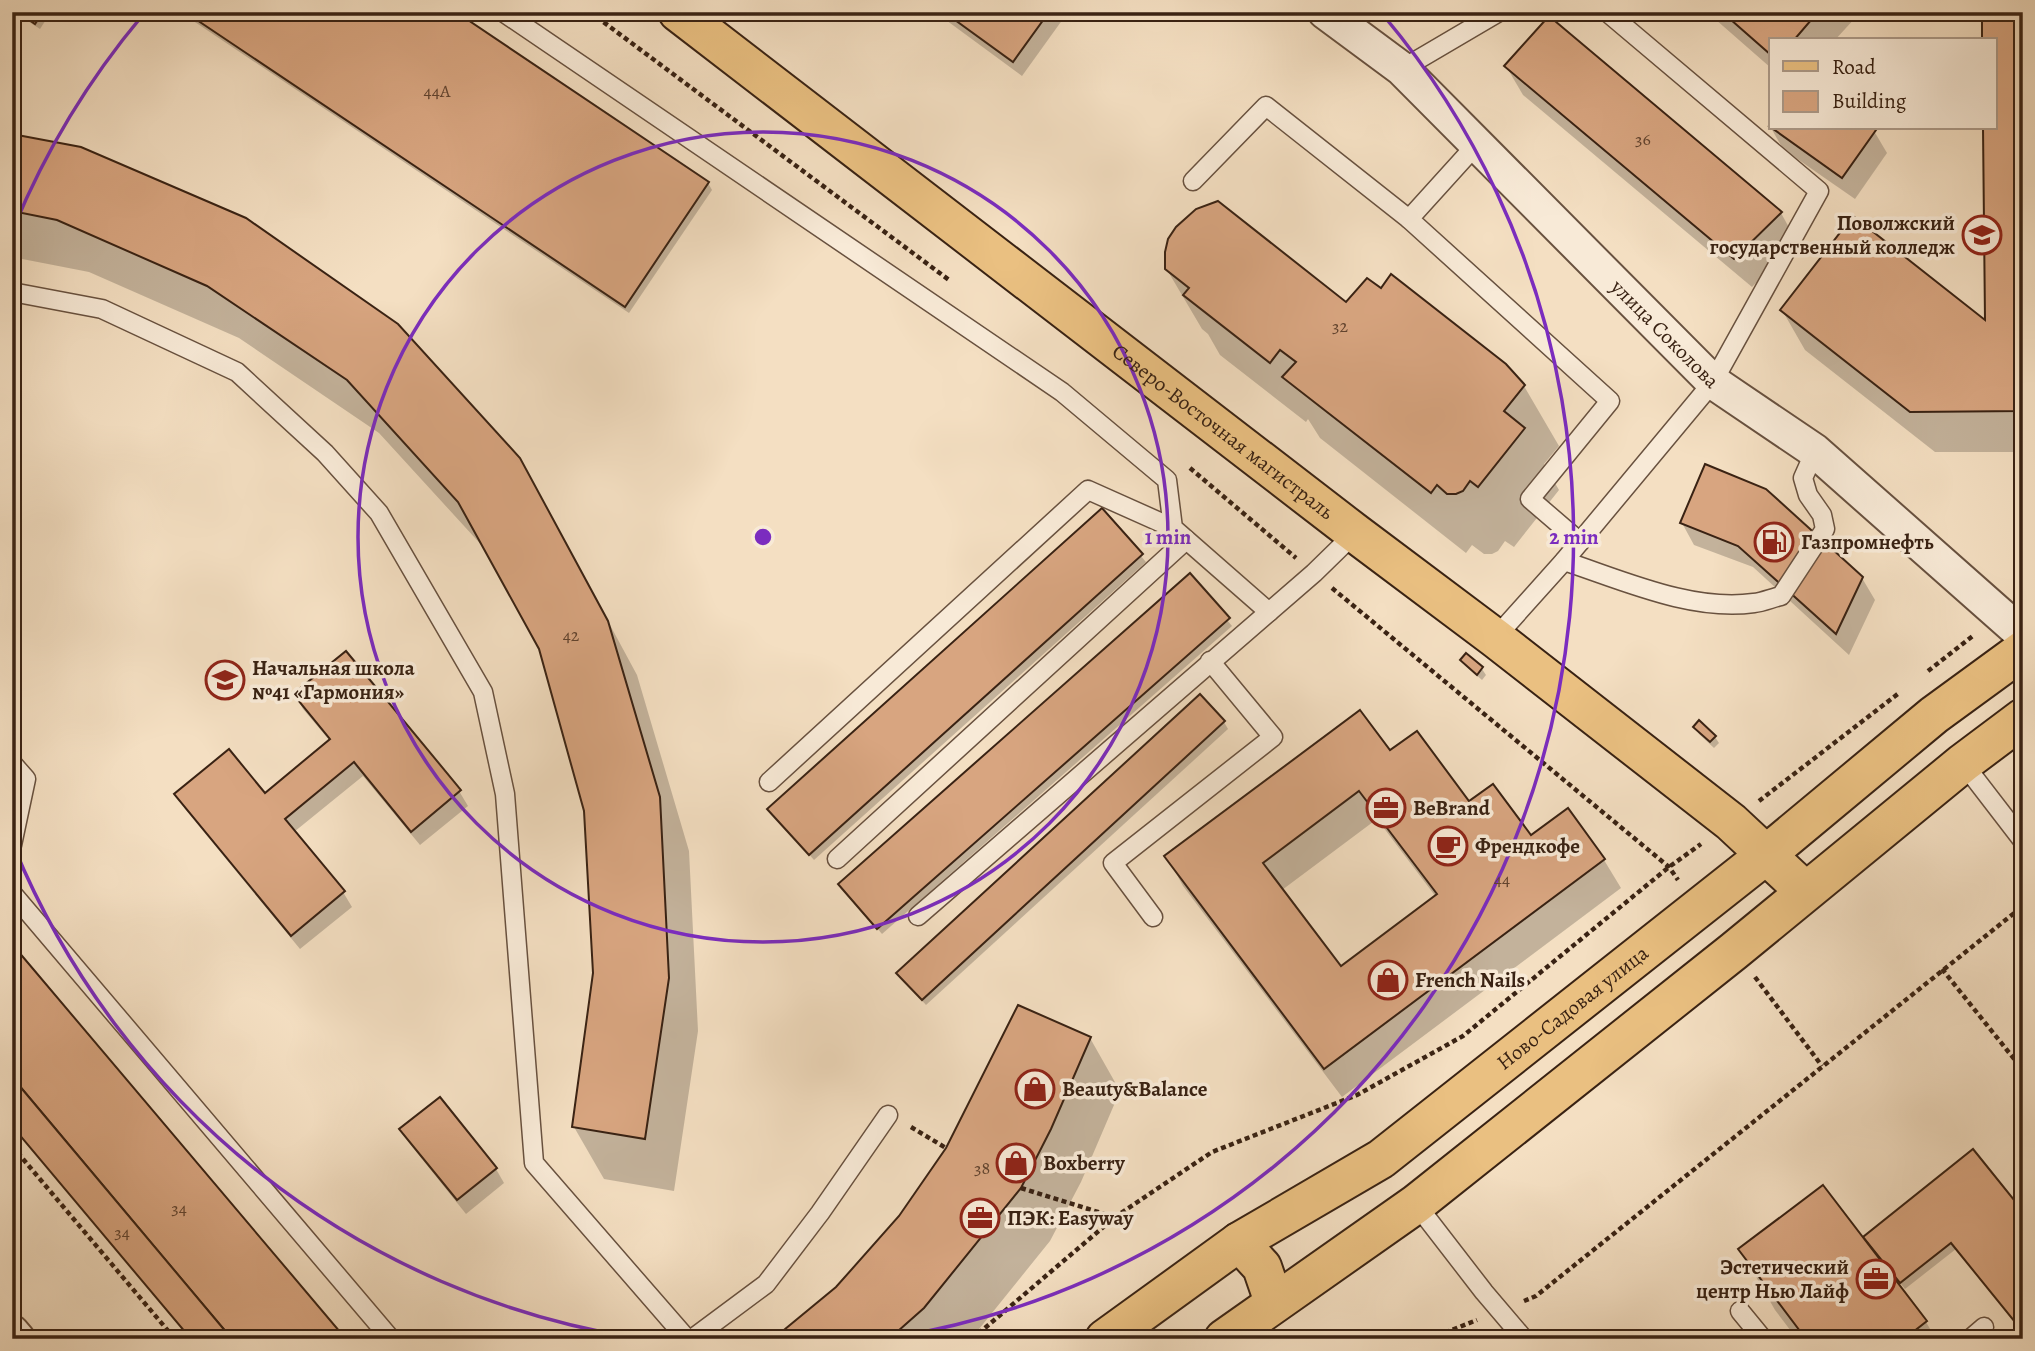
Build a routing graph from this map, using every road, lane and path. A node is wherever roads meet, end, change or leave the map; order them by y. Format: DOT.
graph roads {
  1 [pos="503,12"];
  2 [pos="678,12"];
  3 [pos="1325,12"];
  4 [pos="1499,12"];
  5 [pos="1607,12"];
  6 [pos="1402,69"];
  7 [pos="1476,145"];
  8 [pos="1193,181"];
  9 [pos="1409,219"];
  10 [pos="12,292"];
  11 [pos="1713,382"];
  12 [pos="1815,451"];
  13 [pos="1355,533"];
  14 [pos="1180,534"];
  15 [pos="1580,542"];
  16 [pos="1564,561"];
  17 [pos="1269,612"];
  18 [pos="2012,625"];
  19 [pos="1495,638"];
  20 [pos="2023,650"];
  21 [pos="1210,661"];
  22 [pos="1926,673"];
  23 [pos="1904,689"];
  24 [pos="2023,718"];
  25 [pos="12,763"];
  26 [pos="1963,763"];
  27 [pos="769,782"];
  28 [pos="1731,822"];
  29 [pos="2023,841"];
  30 [pos="12,845"];
  31 [pos="1767,853"];
  32 [pos="836,859"];
  33 [pos="1805,891"];
  34 [pos="12,893"];
  35 [pos="2023,906"];
  36 [pos="918,916"];
  37 [pos="1153,917"];
  38 [pos="1942,969"];
  39 [pos="2023,1070"];
  40 [pos="888,1115"];
  41 [pos="12,1146"];
  42 [pos="946,1148"];
  43 [pos="1021,1188"];
  44 [pos="1416,1204"];
  45 [pos="1115,1217"];
  46 [pos="1239,1242"];
  47 [pos="1536,1296"];
  48 [pos="1274,1302"];
  49 [pos="1740,1311"];
  50 [pos="1984,1327"];
  51 [pos="12,1332"];
  52 [pos="18,1339"];
  53 [pos="175,1339"];
  54 [pos="391,1339"];
  55 [pos="690,1339"];
  56 [pos="972,1339"];
  57 [pos="1105,1339"];
  58 [pos="1224,1339"];
  59 [pos="1524,1339"];
  60 [pos="1763,1339"];
  61 [pos="1970,1339"];
  1 -- 14 [label="lane"];
  2 -- 13 [label="main road, Северо-Восточная магистраль"];
  3 -- 6 [label="street, улица Соколова"];
  4 -- 6 [label="lane"];
  5 -- 11 [label="lane"];
  6 -- 7 [label="street, улица Соколова"];
  7 -- 9 [label="lane"];
  7 -- 11 [label="street, улица Соколова"];
  8 -- 9 [label="lane"];
  9 -- 15 [label="lane"];
  10 -- 55 [label="lane"];
  11 -- 12 [label="street, улица Соколова"];
  11 -- 15 [label="lane"];
  12 -- 16 [label="lane"];
  12 -- 18 [label="street, улица Соколова"];
  13 -- 17 [label="lane"];
  13 -- 19 [label="main road, Северо-Восточная магистраль"];
  14 -- 17 [label="lane"];
  14 -- 27 [label="lane"];
  14 -- 32 [label="lane"];
  15 -- 16 [label="lane"];
  16 -- 19 [label="lane"];
  17 -- 21 [label="lane"];
  18 -- 22 [label="path"];
  19 -- 28 [label="main road, Северо-Восточная магистраль"];
  20 -- 31 [label="main road, Ново-Садовая улица"];
  21 -- 36 [label="lane"];
  21 -- 37 [label="lane"];
  23 -- 28 [label="path"];
  24 -- 26 [label="main road"];
  25 -- 30 [label="lane"];
  26 -- 29 [label="lane"];
  26 -- 33 [label="main road"];
  28 -- 31 [label="main road, Северо-Восточная магистраль"];
  28 -- 45 [label="path"];
  31 -- 33 [label="main road, Северо-Восточная магистраль"];
  31 -- 46 [label="main road, Ново-Садовая улица"];
  33 -- 44 [label="main road"];
  34 -- 54 [label="lane"];
  35 -- 38 [label="path"];
  38 -- 39 [label="path"];
  38 -- 47 [label="path"];
  40 -- 42 [label="path"];
  40 -- 55 [label="lane"];
  41 -- 53 [label="path"];
  43 -- 45 [label="path"];
  44 -- 48 [label="main road"];
  44 -- 59 [label="lane"];
  45 -- 56 [label="path"];
  46 -- 48 [label="main road"];
  46 -- 57 [label="main road, Ново-Садовая улица"];
  48 -- 58 [label="main road"];
  49 -- 60 [label="lane"];
  50 -- 61 [label="lane"];
  51 -- 52 [label="street"];
}
